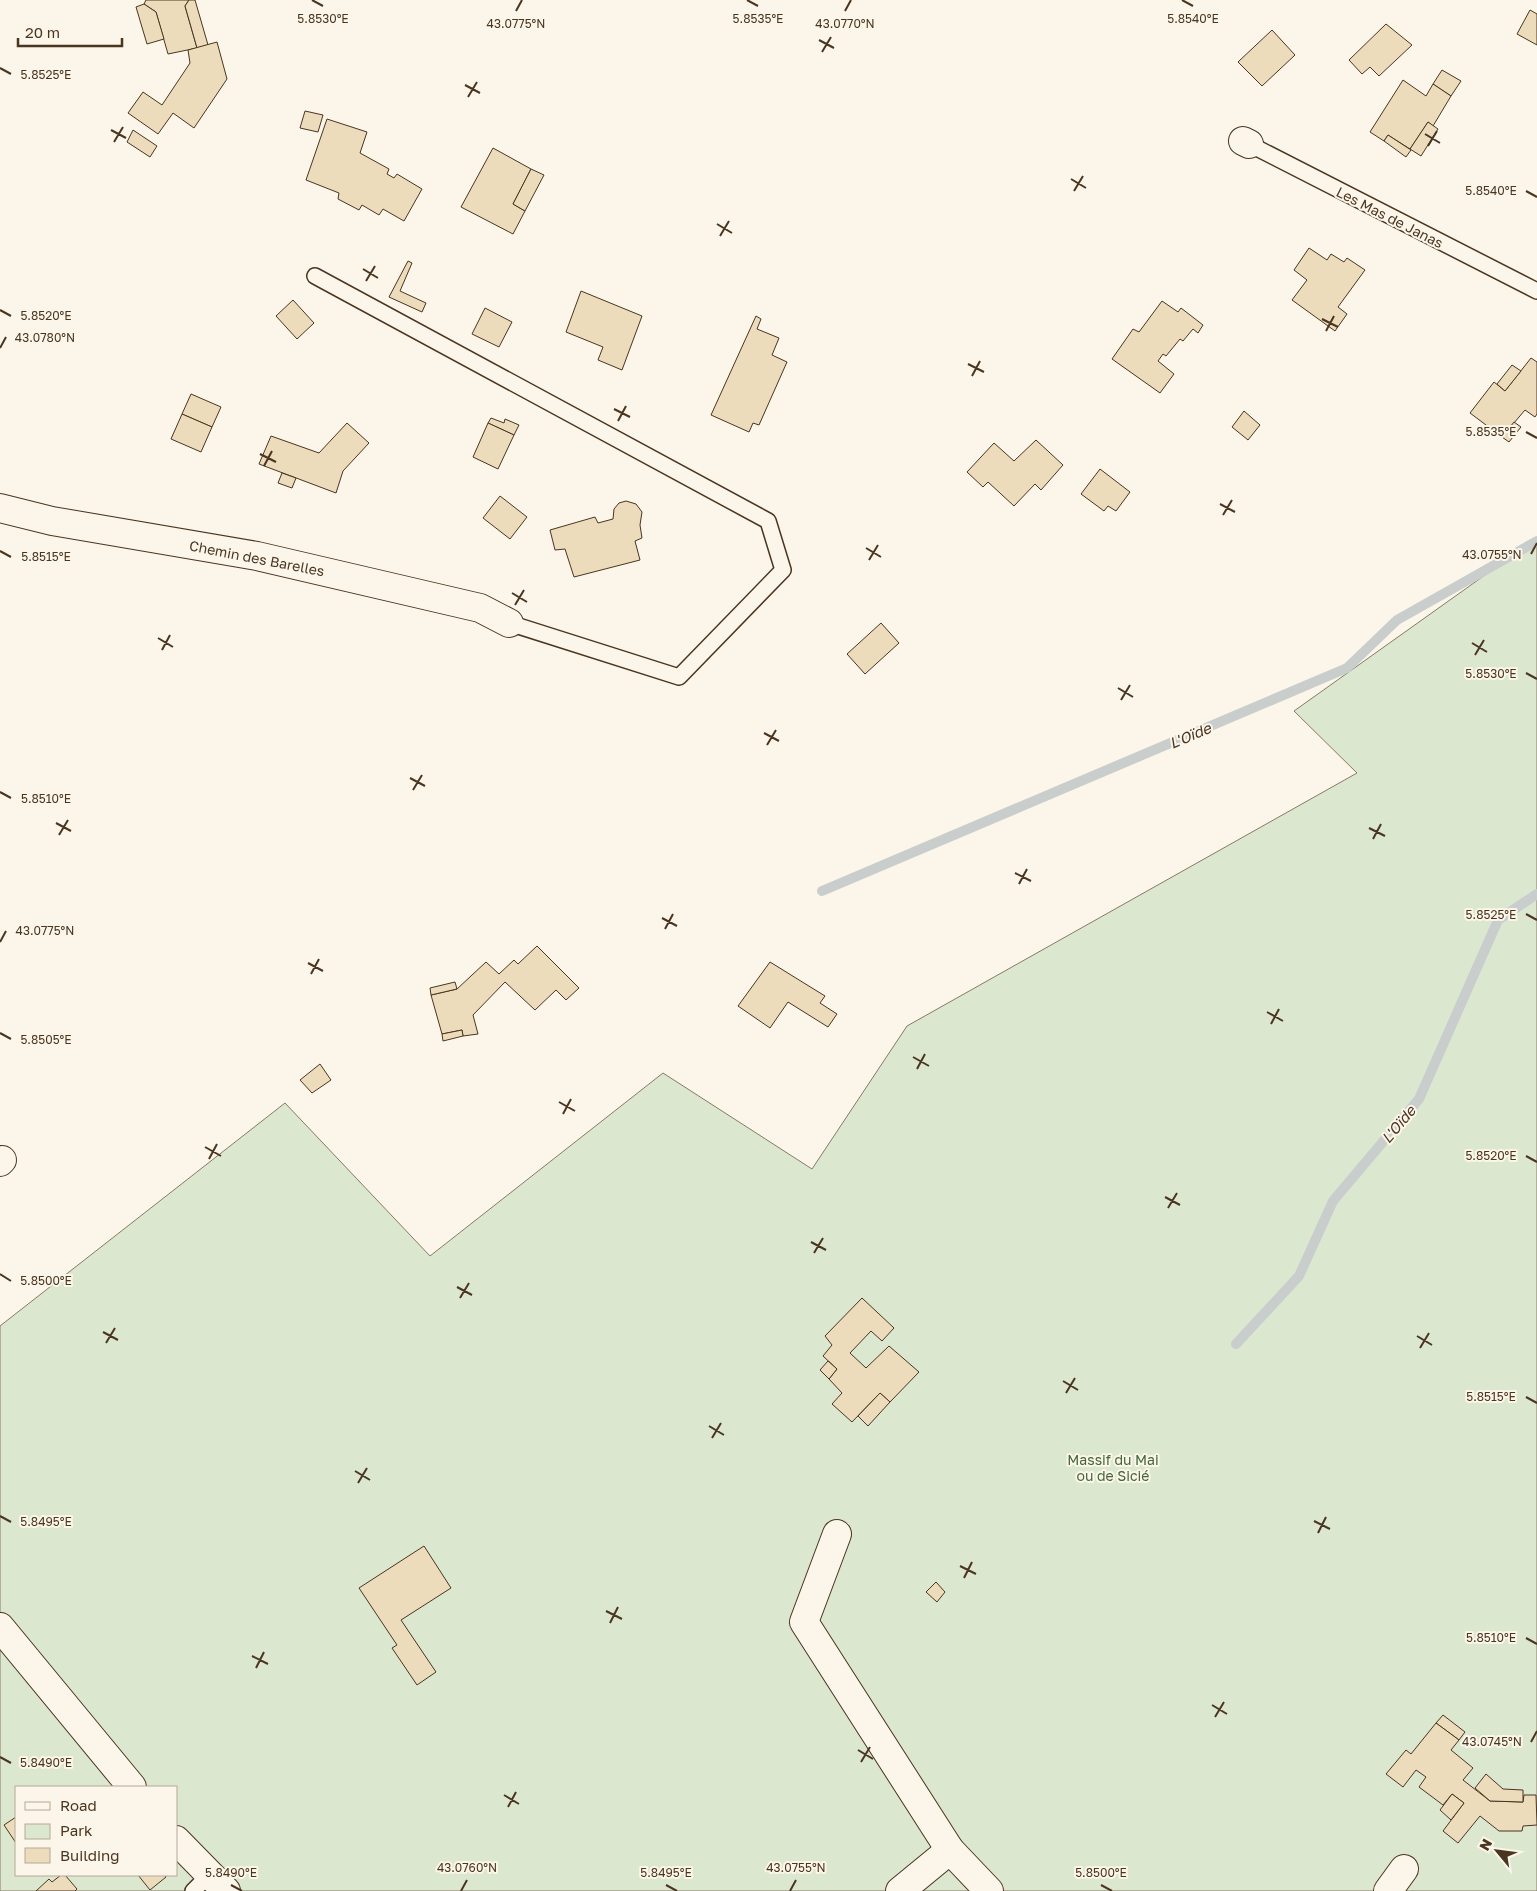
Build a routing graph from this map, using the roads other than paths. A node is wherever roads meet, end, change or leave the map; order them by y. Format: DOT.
graph roads {
  1 [pos="1246,142"];
  2 [pos="315,276"];
  3 [pos="1537,292"];
  4 [pos="0,508"];
  5 [pos="510,623"];
  6 [pos="837,1534"];
  7 [pos="0,1627"];
  8 [pos="131,1786"];
  9 [pos="178,1843"];
  10 [pos="950,1850"];
  11 [pos="1404,1869"];
  12 [pos="210,1885"];
  13 [pos="900,1891"];
  14 [pos="989,1891"];
  15 [pos="1388,1891"];
  1 -- 3 [label="lane, Les Mas de Janas"];
  2 -- 5 [label="lane"];
  4 -- 5 [label="street, Chemin des Barelles"];
  6 -- 10 [label="street"];
  7 -- 8 [label="street"];
  9 -- 12 [label="street"];
  10 -- 13 [label="street"];
  10 -- 14 [label="street"];
  11 -- 15 [label="street"];
}
